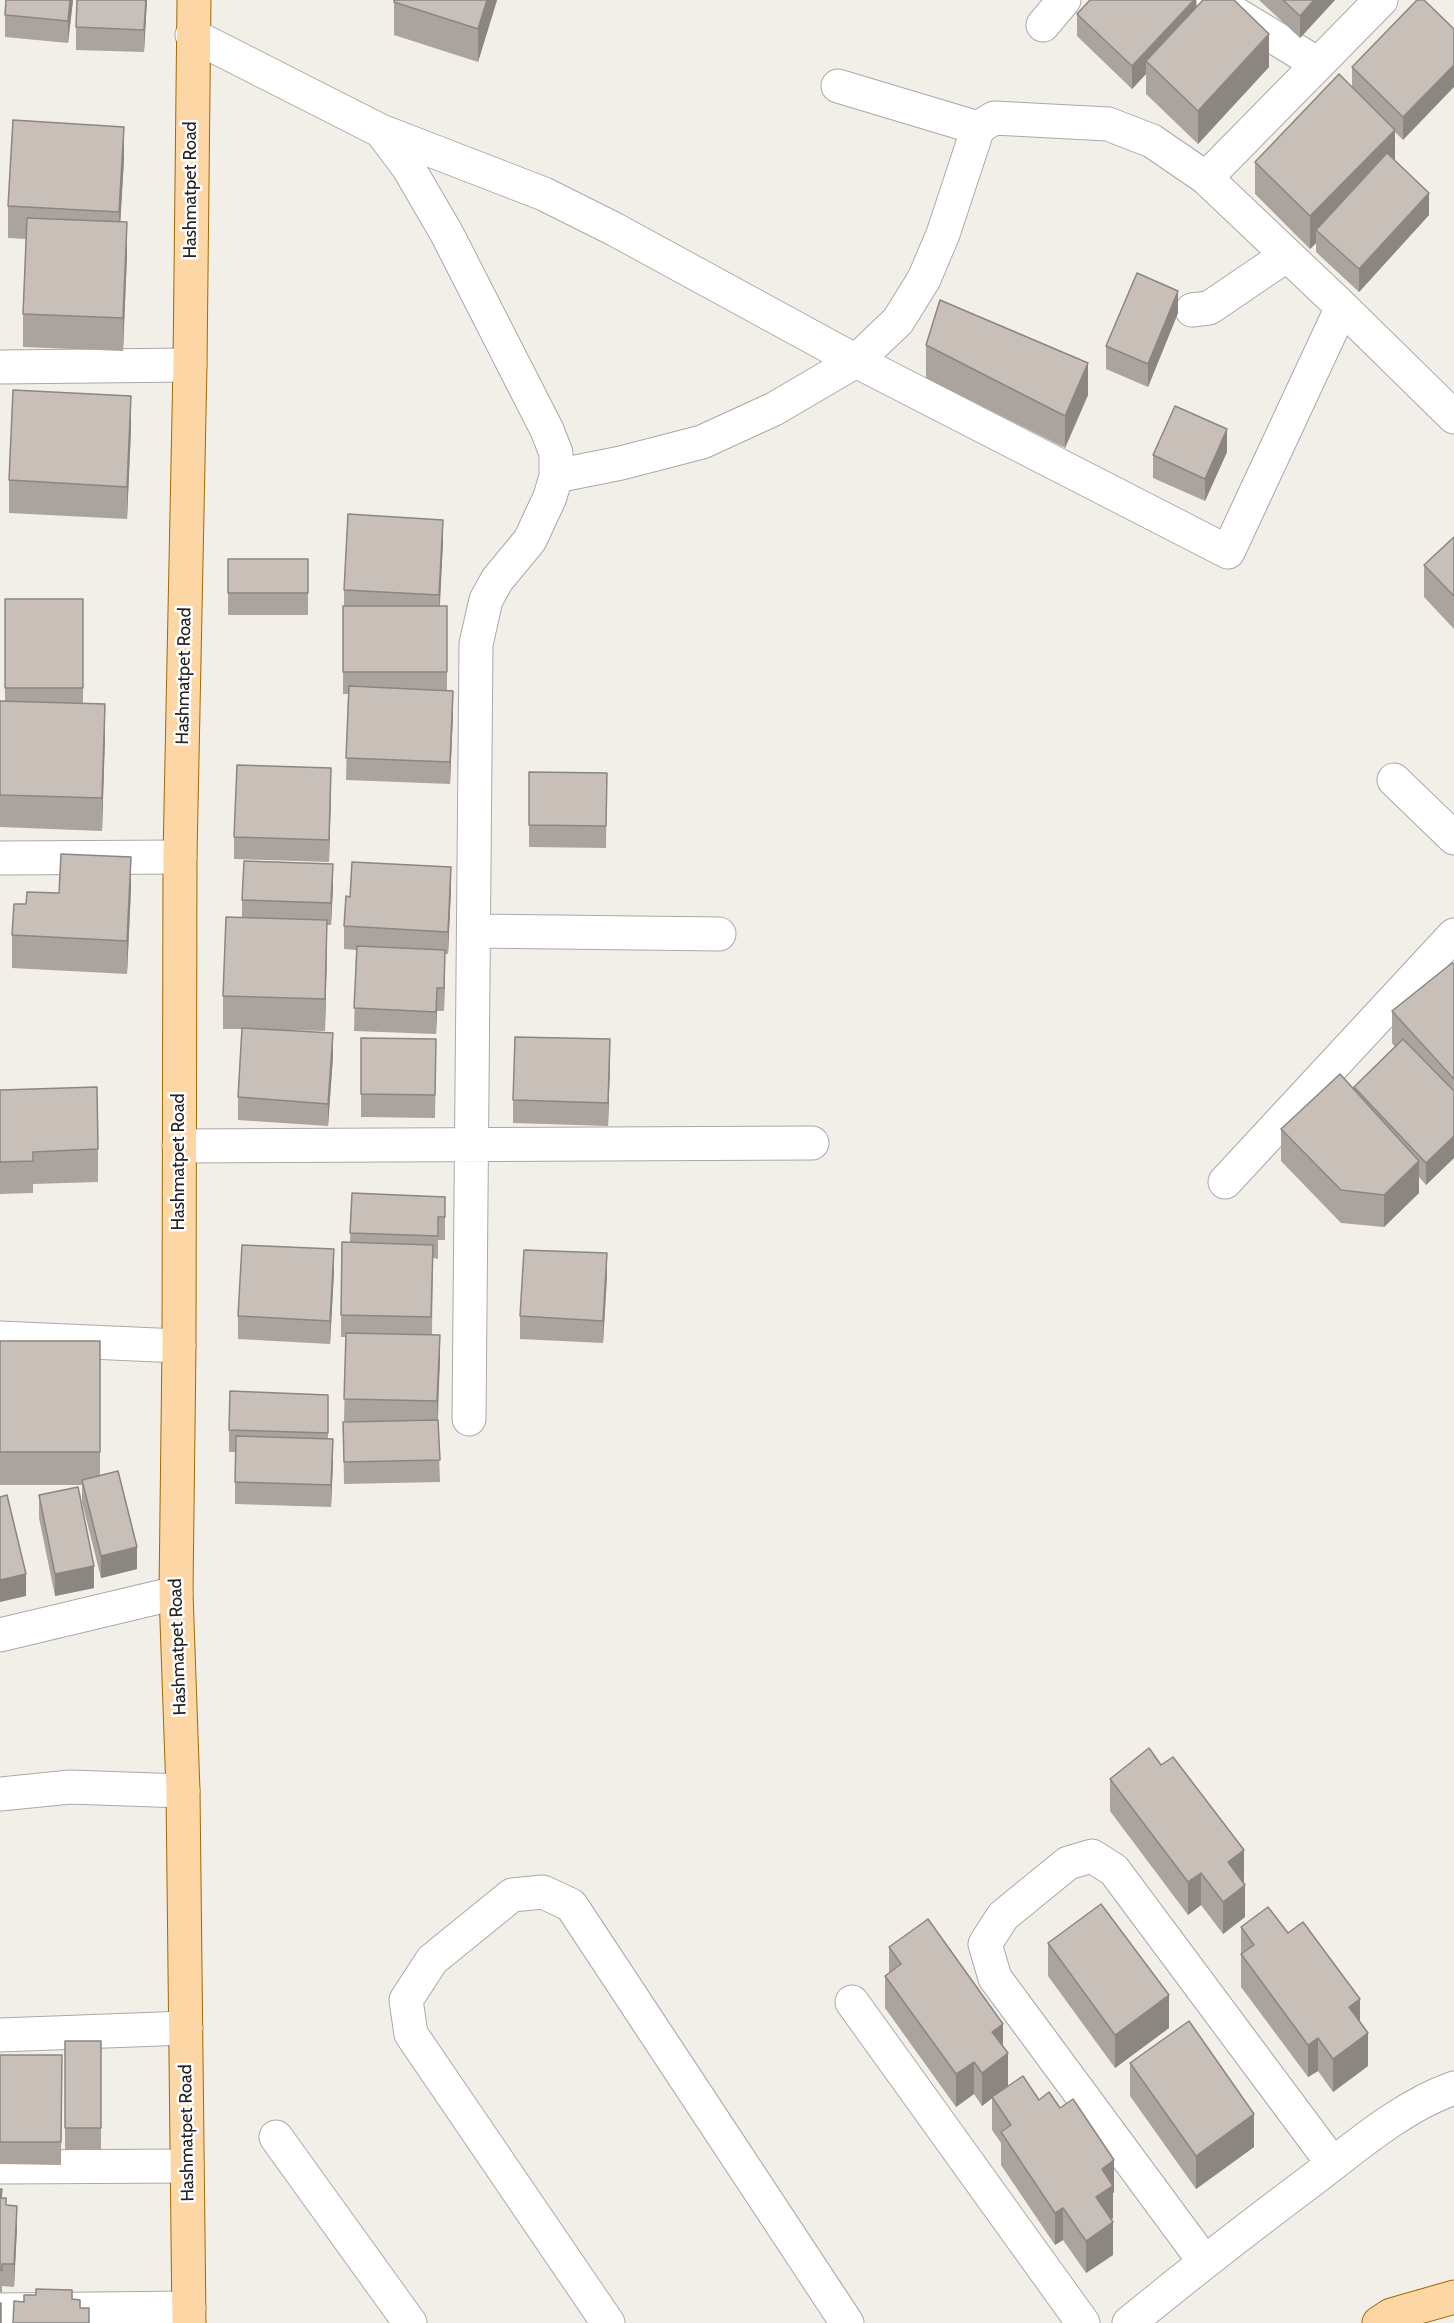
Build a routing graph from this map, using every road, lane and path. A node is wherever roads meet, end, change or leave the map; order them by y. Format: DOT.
graph roads {
  1 [pos="194,0"];
  2 [pos="1064,0"];
  3 [pos="1213,0"];
  4 [pos="1381,0"];
  5 [pos="1043,25"];
  6 [pos="192,35"];
  7 [pos="1318,64"];
  8 [pos="838,86"];
  9 [pos="978,128"];
  10 [pos="381,130"];
  11 [pos="1206,178"];
  12 [pos="1287,255"];
  13 [pos="1342,307"];
  14 [pos="1192,310"];
  15 [pos="855,361"];
  16 [pos="190,366"];
  17 [pos="0,367"];
  18 [pos="1454,417"];
  19 [pos="556,476"];
  20 [pos="1394,780"];
  21 [pos="1454,838"];
  22 [pos="0,858"];
  23 [pos="180,858"];
  24 [pos="475,932"];
  25 [pos="719,934"];
  26 [pos="1454,935"];
  27 [pos="812,1143"];
  28 [pos="470,1145"];
  29 [pos="179,1146"];
  30 [pos="1225,1182"];
  31 [pos="0,1338"];
  32 [pos="179,1346"];
  33 [pos="469,1419"];
  34 [pos="176,1593"];
  35 [pos="0,1635"];
  36 [pos="183,1791"];
  37 [pos="0,1794"];
  38 [pos="852,2002"];
  39 [pos="186,2028"];
  40 [pos="0,2035"];
  41 [pos="1454,2088"];
  42 [pos="276,2137"];
  43 [pos="1333,2164"];
  44 [pos="187,2166"];
  45 [pos="0,2167"];
  46 [pos="1204,2261"];
  47 [pos="1454,2297"];
  48 [pos="0,2310"];
  49 [pos="189,2316"];
  50 [pos="410,2323"];
  51 [pos="608,2323"];
  52 [pos="847,2323"];
  53 [pos="1083,2323"];
  54 [pos="1129,2323"];
  55 [pos="1379,2323"];
  1 -- 6 [label="main road, Hashmatpet Road"];
  2 -- 5 [label="street"];
  3 -- 7 [label="street"];
  4 -- 7 [label="street"];
  6 -- 10 [label="street"];
  6 -- 16 [label="main road, Hashmatpet Road"];
  7 -- 11 [label="street"];
  8 -- 9 [label="street"];
  9 -- 11 [label="street"];
  9 -- 15 [label="street"];
  10 -- 15 [label="street"];
  10 -- 19 [label="street"];
  11 -- 12 [label="street"];
  12 -- 13 [label="street"];
  12 -- 14 [label="street"];
  13 -- 15 [label="street"];
  13 -- 18 [label="street"];
  15 -- 19 [label="street"];
  16 -- 17 [label="street"];
  16 -- 23 [label="main road, Hashmatpet Road"];
  19 -- 24 [label="street"];
  20 -- 21 [label="street"];
  22 -- 23 [label="street"];
  23 -- 29 [label="main road, Hashmatpet Road"];
  24 -- 25 [label="street"];
  24 -- 28 [label="street"];
  26 -- 30 [label="street"];
  27 -- 28 [label="street"];
  28 -- 29 [label="street"];
  28 -- 33 [label="street"];
  29 -- 32 [label="main road, Hashmatpet Road"];
  31 -- 32 [label="street"];
  32 -- 34 [label="main road, Hashmatpet Road"];
  34 -- 35 [label="street"];
  34 -- 36 [label="main road, Hashmatpet Road"];
  36 -- 37 [label="street"];
  36 -- 39 [label="main road, Hashmatpet Road"];
  38 -- 53 [label="street"];
  39 -- 40 [label="street"];
  39 -- 44 [label="main road, Hashmatpet Road"];
  41 -- 43 [label="street"];
  42 -- 50 [label="street"];
  43 -- 46 [label="street"];
  43 -- 46 [label="street"];
  44 -- 45 [label="street"];
  44 -- 49 [label="main road, Hashmatpet Road"];
  46 -- 54 [label="street"];
  47 -- 55 [label="main road"];
  48 -- 49 [label="street"];
  51 -- 52 [label="street"];
}
